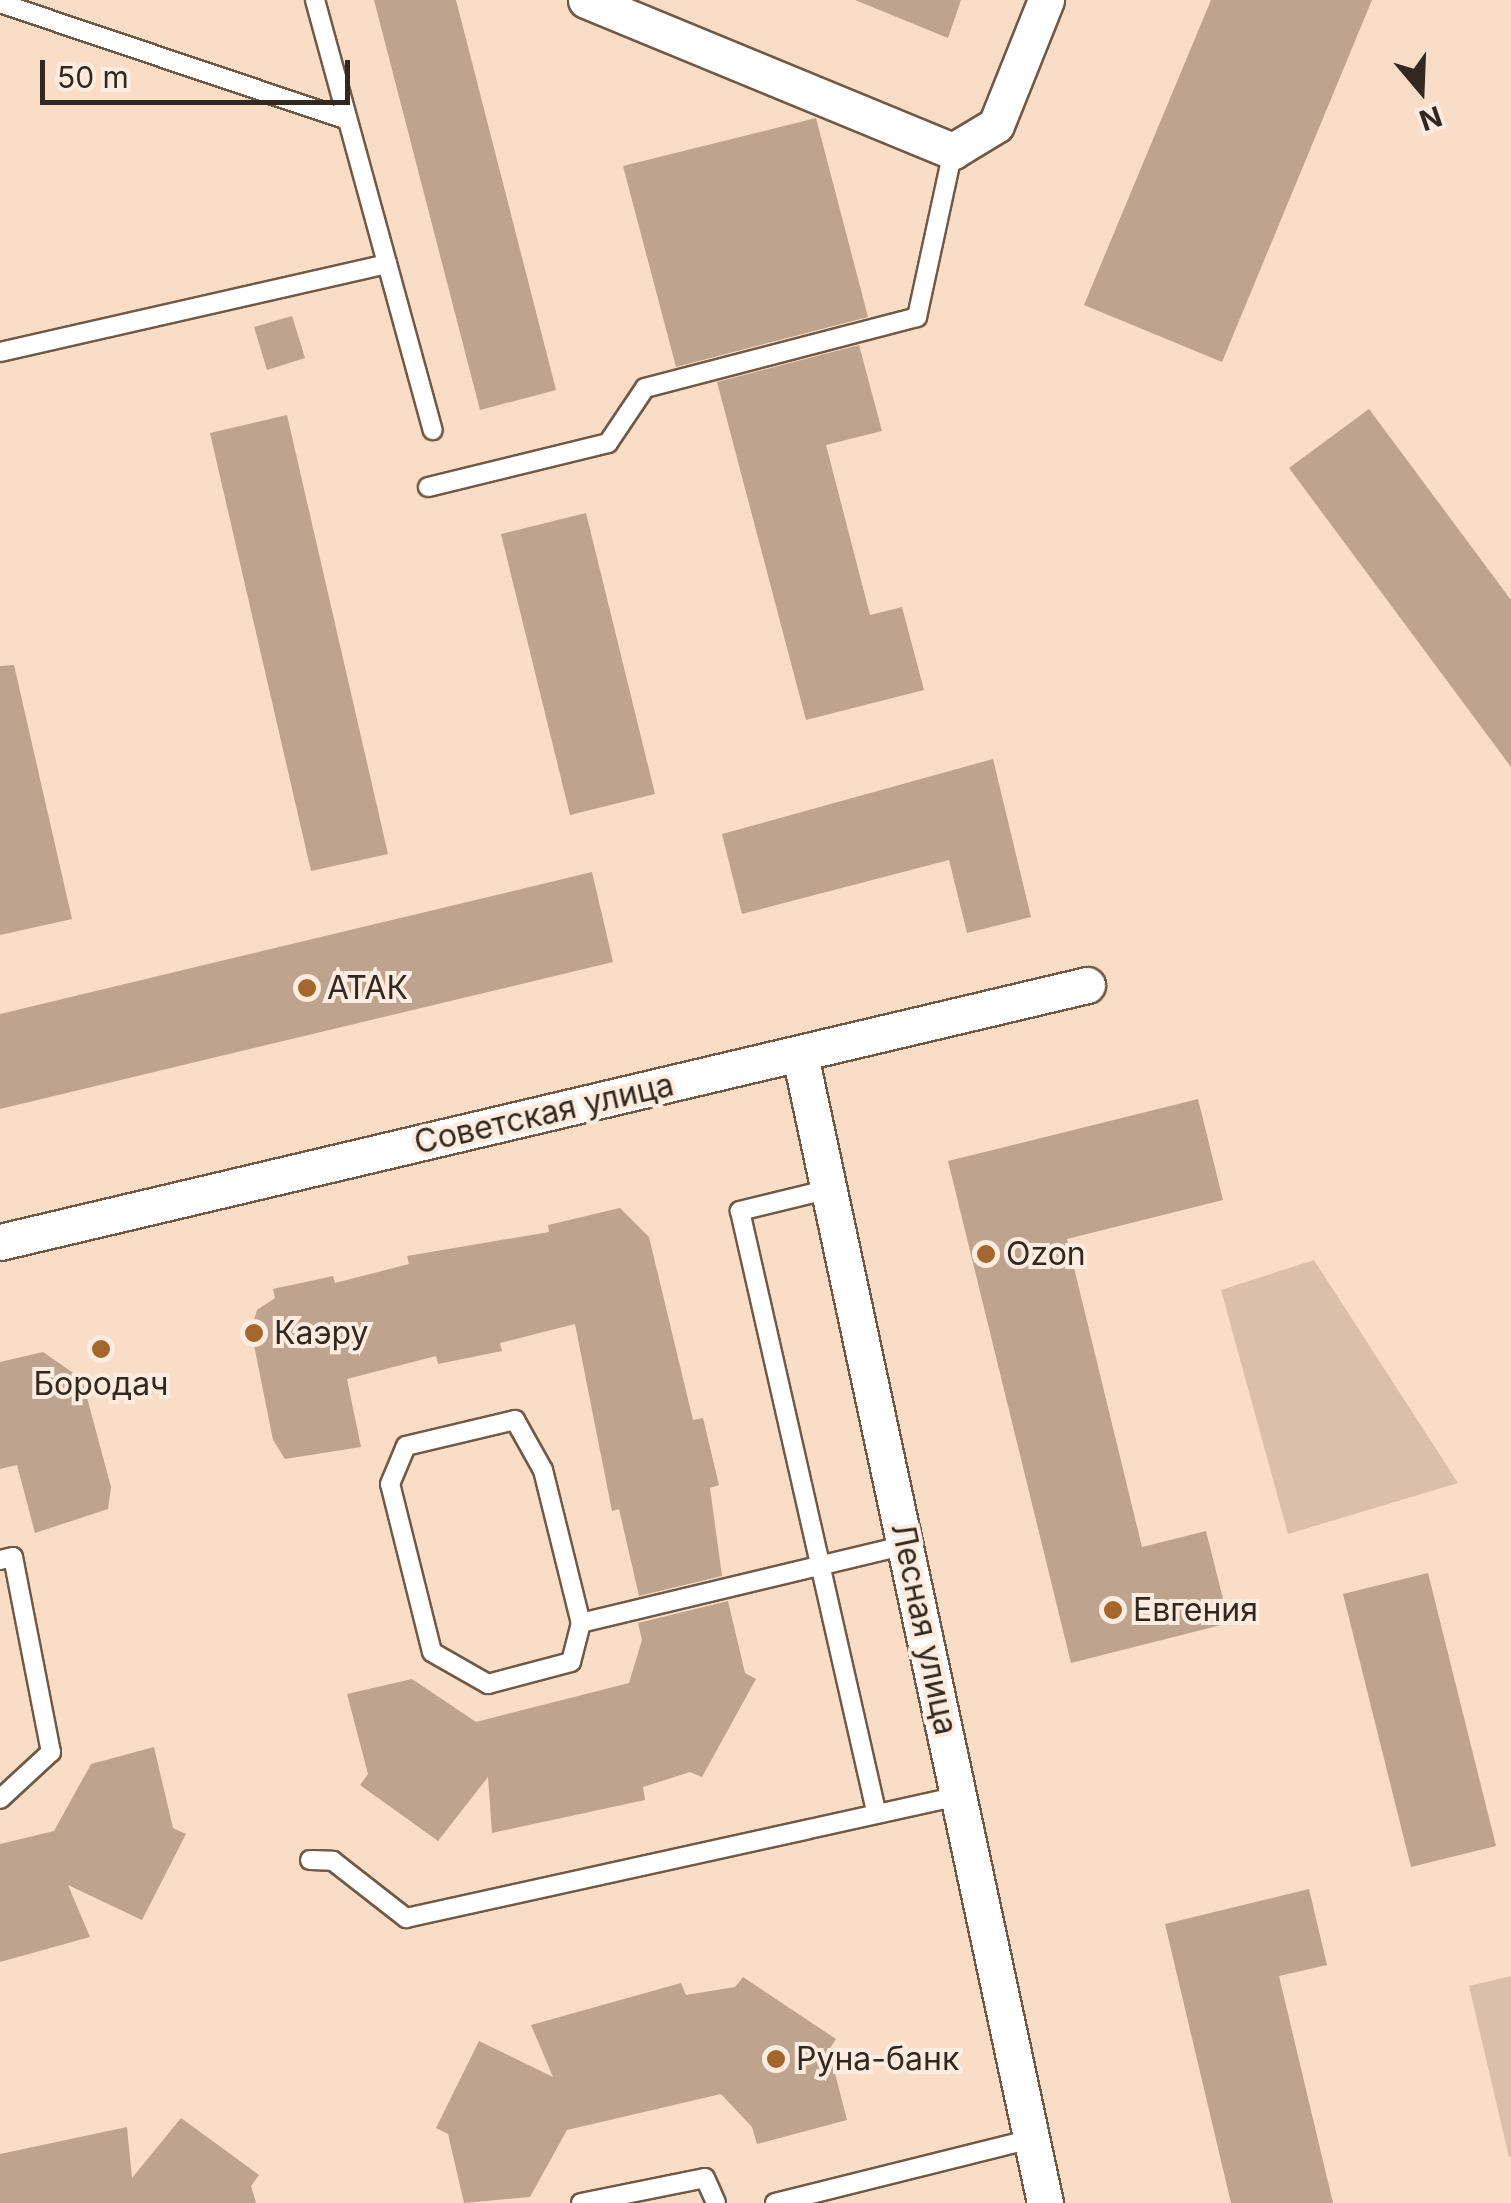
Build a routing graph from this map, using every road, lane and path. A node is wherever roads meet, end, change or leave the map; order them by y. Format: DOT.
graph roads {
  1 [pos="315,0"];
  2 [pos="586,0"];
  3 [pos="1046,0"];
  4 [pos="0,3"];
  5 [pos="344,119"];
  6 [pos="954,151"];
  7 [pos="387,264"];
  8 [pos="0,352"];
  9 [pos="433,430"];
  10 [pos="428,488"];
  11 [pos="1087,985"];
  12 [pos="800,1055"];
  13 [pos="830,1189"];
  14 [pos="0,1242"];
  15 [pos="906,1545"];
  16 [pos="0,1560"];
  17 [pos="820,1562"];
  18 [pos="581,1622"];
  19 [pos="959,1796"];
  20 [pos="0,1799"];
  21 [pos="876,1811"];
  22 [pos="310,1860"];
  23 [pos="1032,2139"];
  24 [pos="580,2203"];
  25 [pos="716,2203"];
  26 [pos="775,2203"];
  27 [pos="1045,2203"];
  1 -- 5 [label="lane"];
  2 -- 6 [label="street"];
  3 -- 6 [label="street"];
  4 -- 5 [label="lane"];
  5 -- 7 [label="lane"];
  6 -- 10 [label="lane"];
  7 -- 8 [label="lane"];
  7 -- 9 [label="lane"];
  11 -- 12 [label="street, Советская улица"];
  12 -- 13 [label="street, Лесная улица"];
  12 -- 14 [label="street, Советская улица"];
  13 -- 15 [label="street, Лесная улица"];
  13 -- 17 [label="lane"];
  15 -- 17 [label="lane"];
  15 -- 19 [label="street, Лесная улица"];
  16 -- 20 [label="lane"];
  17 -- 18 [label="lane"];
  17 -- 21 [label="lane"];
  18 -- 18 [label="lane"];
  19 -- 21 [label="lane"];
  19 -- 23 [label="street, Лесная улица"];
  21 -- 22 [label="lane"];
  23 -- 26 [label="lane"];
  23 -- 27 [label="street, Лесная улица"];
  24 -- 25 [label="lane"];
}
